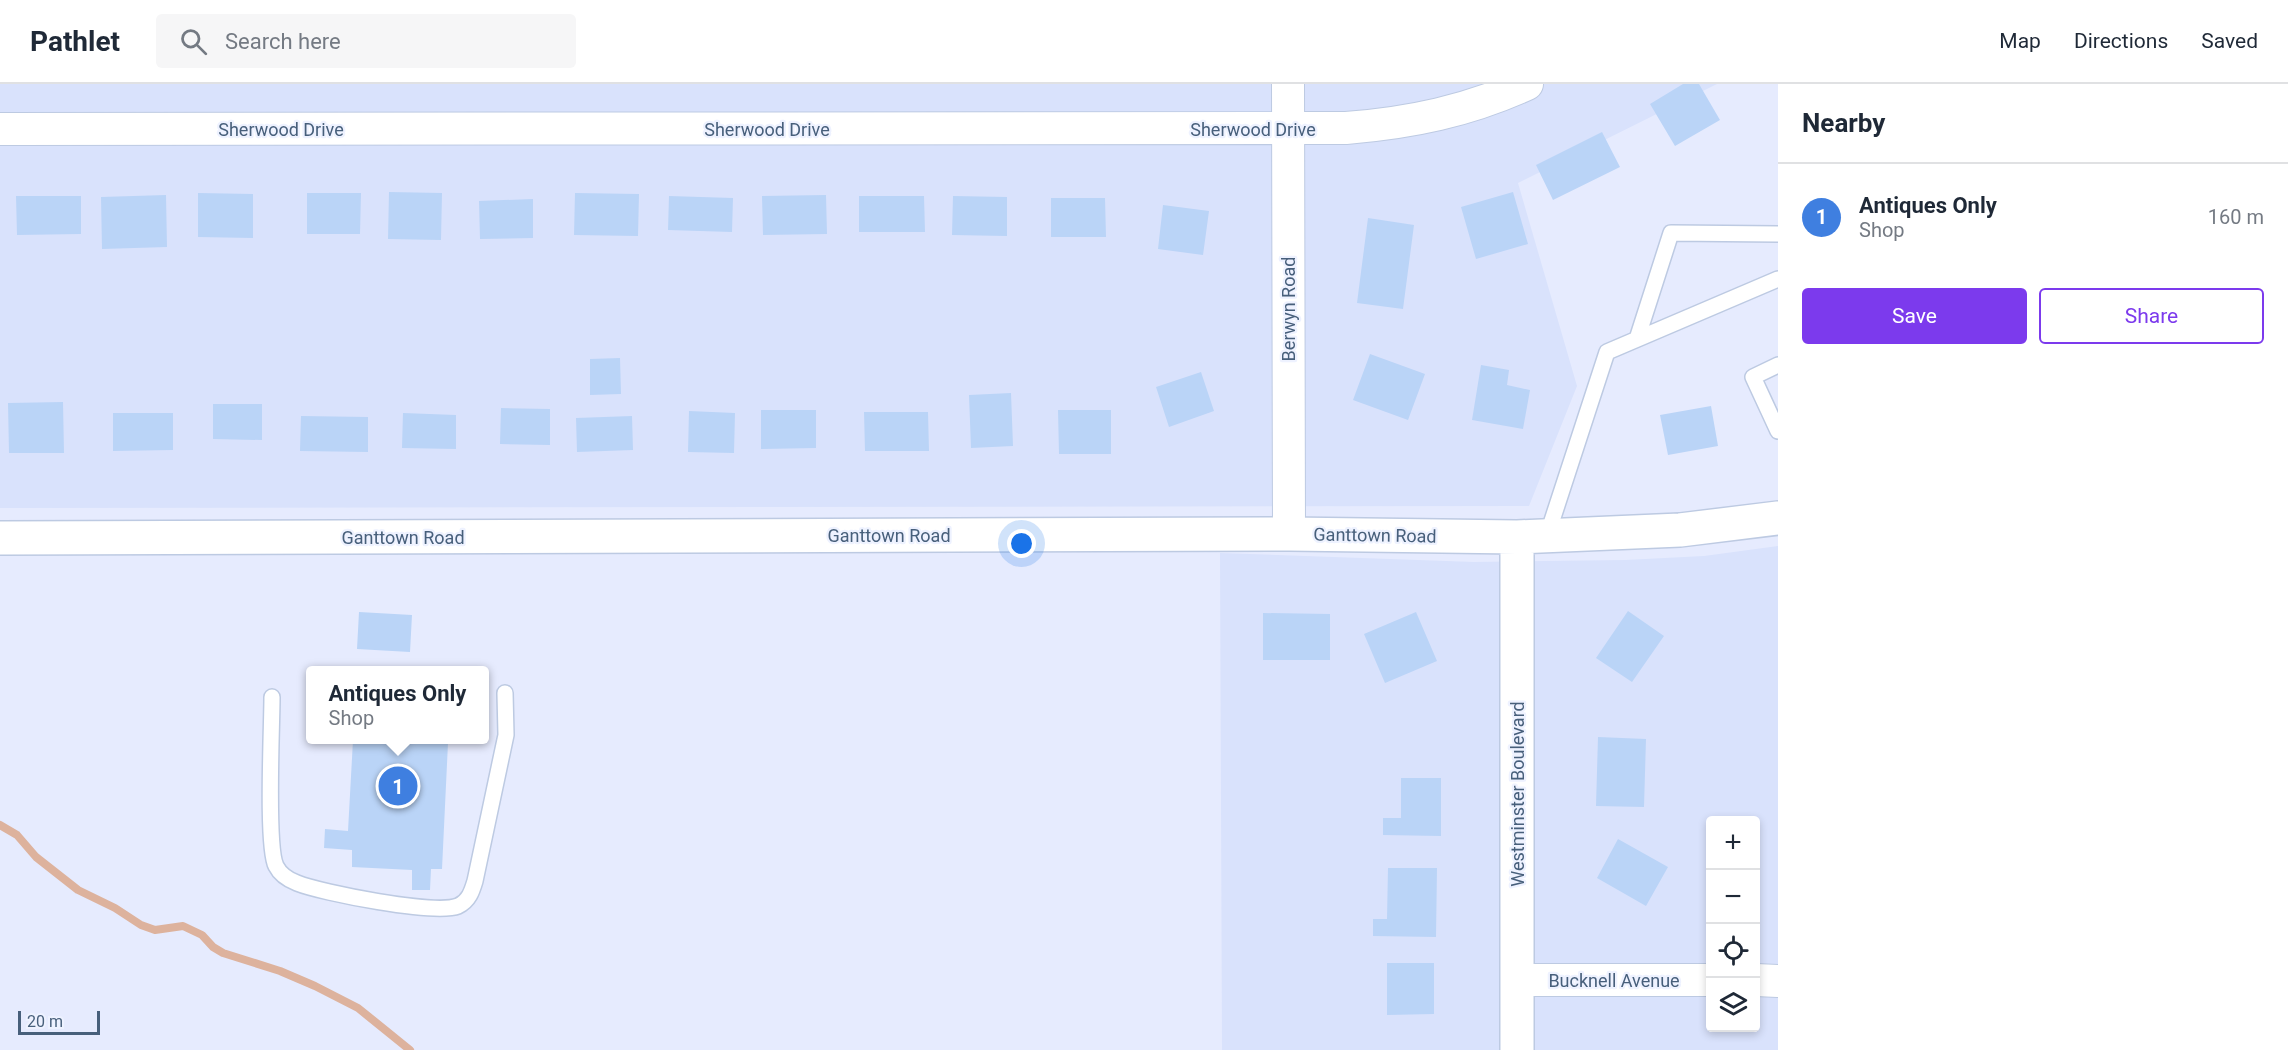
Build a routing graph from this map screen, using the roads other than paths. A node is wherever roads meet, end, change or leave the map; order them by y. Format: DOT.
graph roads {
  1 [pos="1288,84"];
  2 [pos="1527,84"];
  3 [pos="0,129"];
  4 [pos="1287,129"];
  5 [pos="1778,234"];
  6 [pos="1778,279"];
  7 [pos="1637,339"];
  8 [pos="1778,365"];
  9 [pos="1778,431"];
  10 [pos="1778,518"];
  11 [pos="1288,534"];
  12 [pos="1532,537"];
  13 [pos="0,538"];
  14 [pos="505,693"];
  15 [pos="272,698"];
  16 [pos="1517,980"];
  17 [pos="1706,980"];
  18 [pos="1760,980"];
  19 [pos="1778,981"];
  20 [pos="1516,1050"];
  1 -- 4 [label="street, Berwyn Road"];
  2 -- 4 [label="street, Sherwood Drive"];
  3 -- 4 [label="street, Sherwood Drive"];
  4 -- 11 [label="street, Berwyn Road"];
  5 -- 7 [label="lane"];
  6 -- 7 [label="lane"];
  7 -- 12 [label="lane"];
  8 -- 9 [label="lane"];
  10 -- 12 [label="street, Ganttown Road"];
  11 -- 12 [label="street, Ganttown Road"];
  11 -- 13 [label="street, Ganttown Road"];
  12 -- 16 [label="street, Westminster Boulevard"];
  14 -- 15 [label="lane"];
  16 -- 17 [label="street, Bucknell Avenue"];
  16 -- 20 [label="street, Westminster Boulevard"];
  18 -- 19 [label="street"];
}
